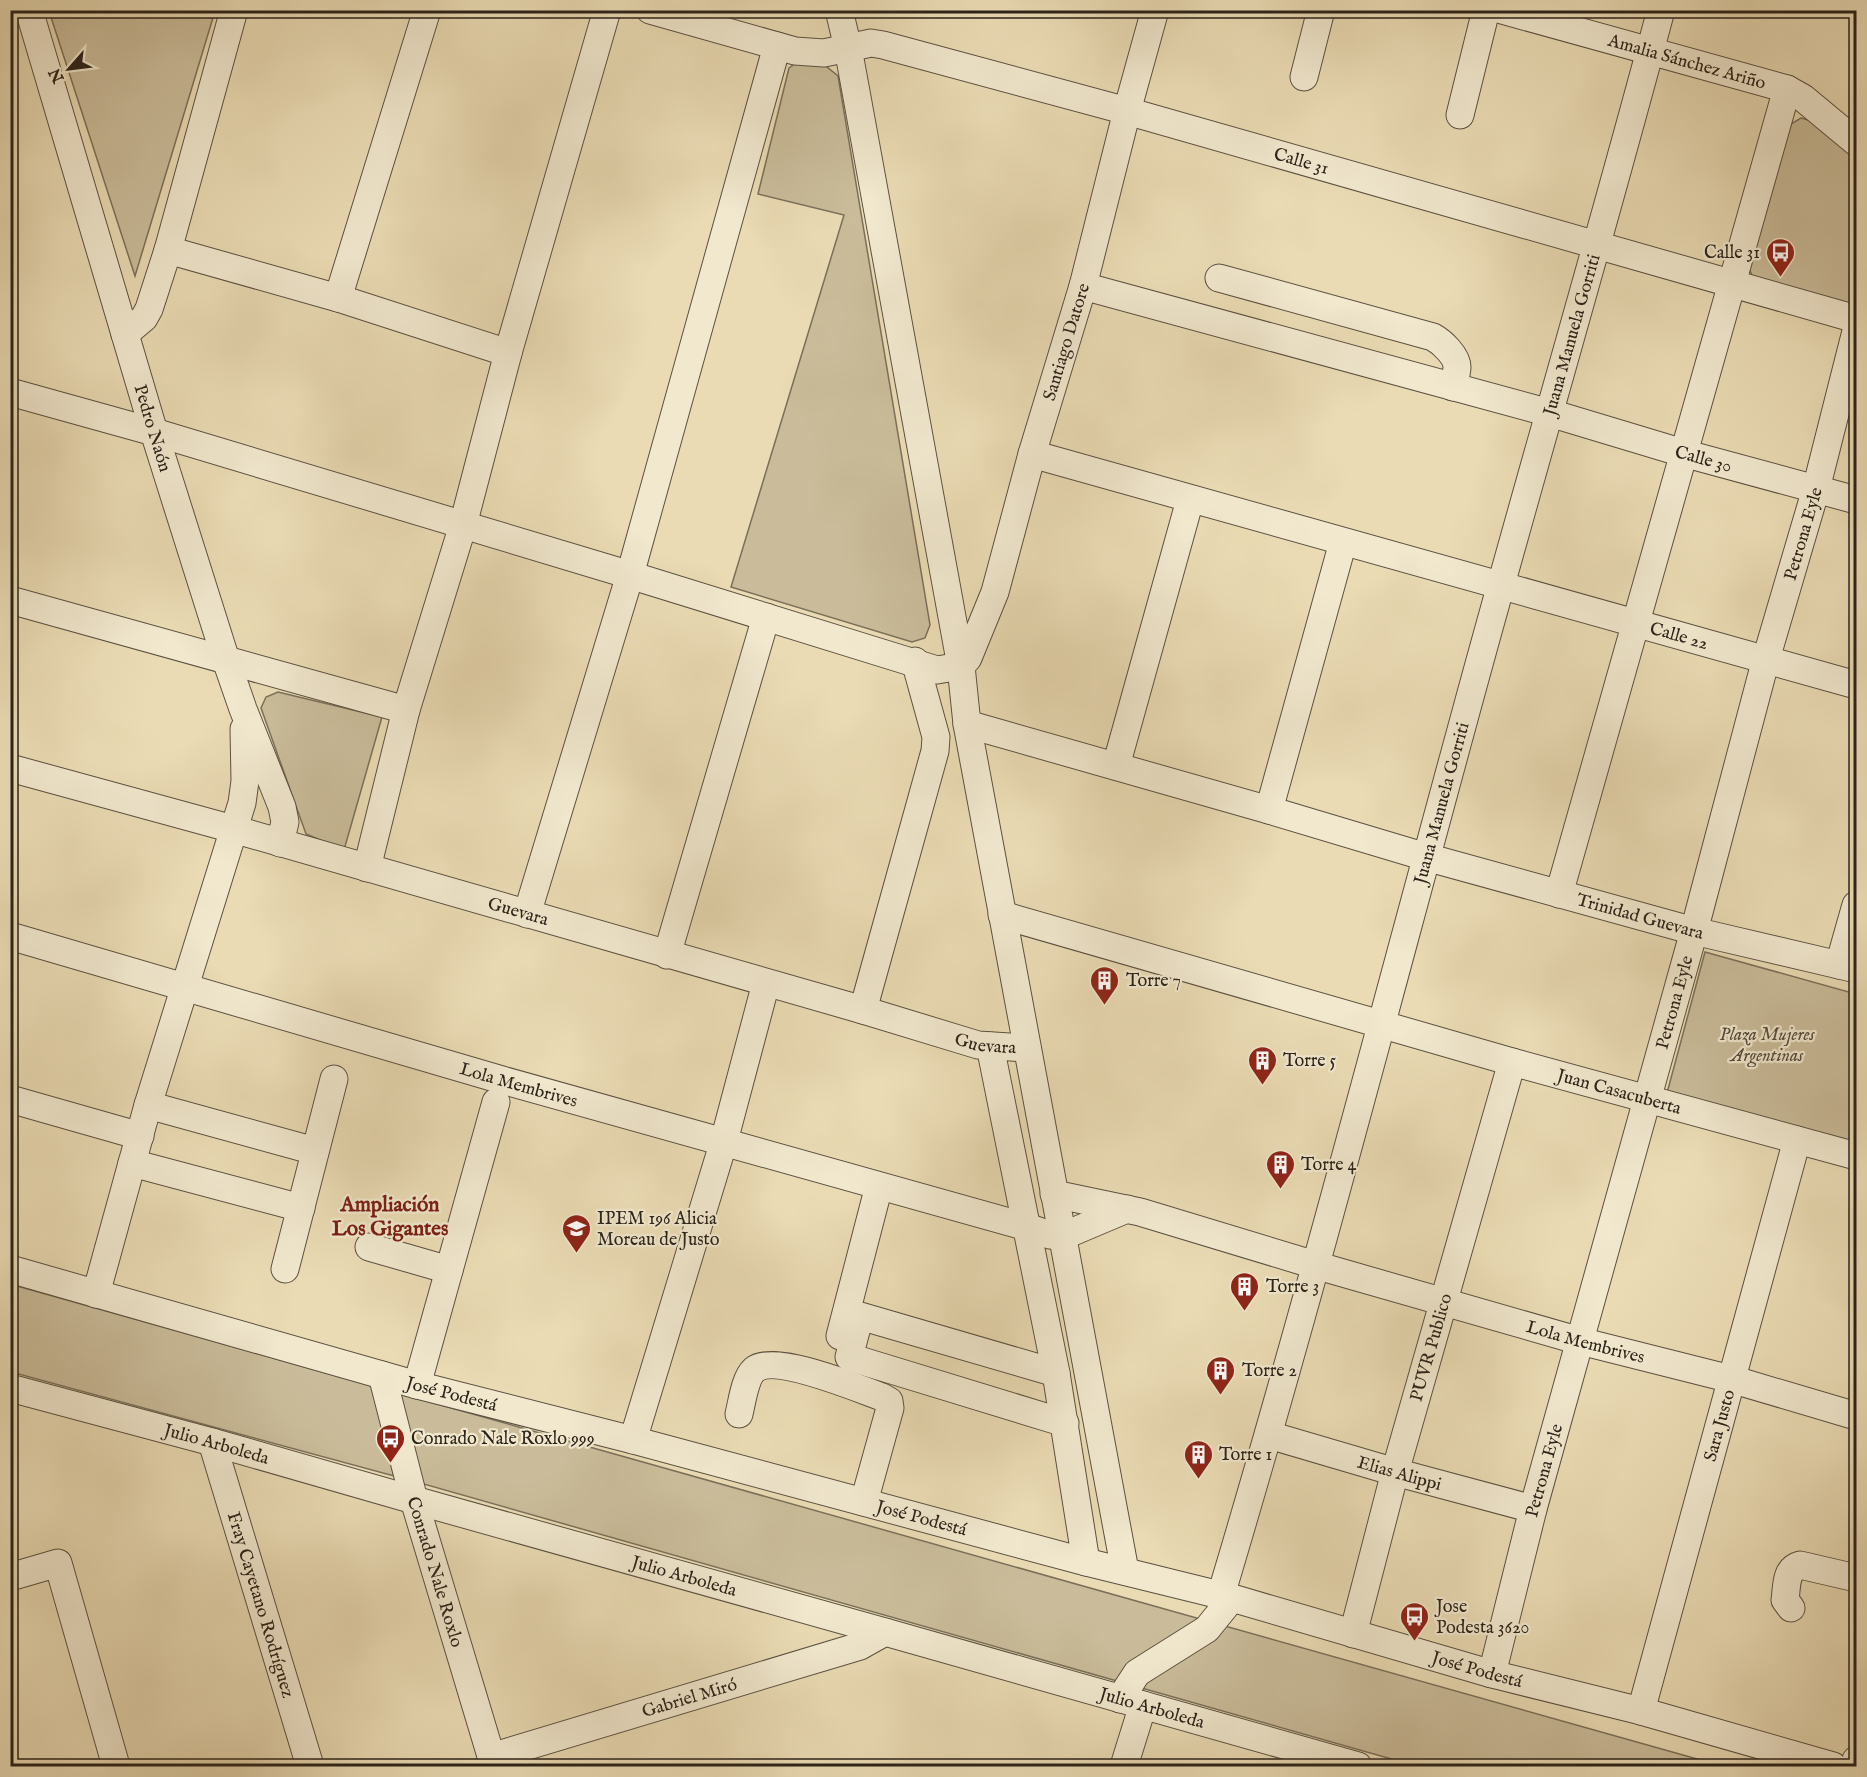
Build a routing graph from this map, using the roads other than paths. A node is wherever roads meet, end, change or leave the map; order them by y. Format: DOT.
graph roads {
  1 [pos="29,10"];
  2 [pos="234,10"];
  3 [pos="427,10"];
  4 [pos="607,10"];
  5 [pos="650,10"];
  6 [pos="839,10"];
  7 [pos="1155,10"];
  8 [pos="1321,10"];
  9 [pos="1486,10"];
  10 [pos="1502,10"];
  11 [pos="1661,10"];
  12 [pos="777,46"];
  13 [pos="848,48"];
  14 [pos="1650,52"];
  15 [pos="1304,77"];
  16 [pos="1787,89"];
  17 [pos="1127,111"];
  18 [pos="1460,115"];
  19 [pos="1857,142"];
  20 [pos="1598,244"];
  21 [pos="168,250"];
  22 [pos="1219,278"];
  23 [pos="1732,283"];
  24 [pos="1083,286"];
  25 [pos="338,298"];
  26 [pos="1857,319"];
  27 [pos="1857,331"];
  28 [pos="125,334"];
  29 [pos="508,353"];
  30 [pos="1453,387"];
  31 [pos="10,392"];
  32 [pos="1550,413"];
  33 [pos="154,432"];
  34 [pos="1683,453"];
  35 [pos="1032,454"];
  36 [pos="1816,489"];
  37 [pos="1191,500"];
  38 [pos="1857,500"];
  39 [pos="463,525"];
  40 [pos="1343,542"];
  41 [pos="630,575"];
  42 [pos="1501,584"];
  43 [pos="10,600"];
  44 [pos="766,616"];
  45 [pos="1636,623"];
  46 [pos="1766,659"];
  47 [pos="226,660"];
  48 [pos="915,662"];
  49 [pos="961,666"];
  50 [pos="1857,685"];
  51 [pos="243,709"];
  52 [pos="406,710"];
  53 [pos="967,724"];
  54 [pos="1116,766"];
  55 [pos="10,768"];
  56 [pos="1269,810"];
  57 [pos="233,829"];
  58 [pos="280,843"];
  59 [pos="1426,857"];
  60 [pos="367,868"];
  61 [pos="1559,894"];
  62 [pos="1857,905"];
  63 [pos="527,914"];
  64 [pos="1002,915"];
  65 [pos="1694,931"];
  66 [pos="10,936"];
  67 [pos="667,955"];
  68 [pos="1848,967"];
  69 [pos="766,983"];
  70 [pos="185,986"];
  71 [pos="863,1010"];
  72 [pos="1383,1024"];
  73 [pos="990,1046"];
  74 [pos="1027,1048"];
  75 [pos="1512,1062"];
  76 [pos="334,1079"];
  77 [pos="10,1099"];
  78 [pos="1647,1099"];
  79 [pos="496,1102"];
  80 [pos="148,1105"];
  81 [pos="140,1136"];
  82 [pos="1797,1140"];
  83 [pos="723,1141"];
  84 [pos="315,1151"];
  85 [pos="1857,1156"];
  86 [pos="132,1163"];
  87 [pos="879,1186"];
  88 [pos="1054,1194"];
  89 [pos="301,1208"];
  90 [pos="1127,1209"];
  91 [pos="1027,1227"];
  92 [pos="1063,1236"];
  93 [pos="369,1247"];
  94 [pos="1316,1265"];
  95 [pos="10,1269"];
  96 [pos="285,1269"];
  97 [pos="449,1270"];
  98 [pos="96,1294"];
  99 [pos="1443,1301"];
  100 [pos="1580,1341"];
  101 [pos="1056,1373"];
  102 [pos="382,1376"];
  103 [pos="829,1378"];
  104 [pos="1731,1378"];
  105 [pos="417,1385"];
  106 [pos="10,1388"];
  107 [pos="739,1414"];
  108 [pos="1857,1416"];
  109 [pos="1065,1423"];
  110 [pos="1269,1435"];
  111 [pos="633,1440"];
  112 [pos="212,1442"];
  113 [pos="1395,1472"];
  114 [pos="414,1500"];
  115 [pos="864,1502"];
  116 [pos="1533,1509"];
  117 [pos="1086,1562"];
  118 [pos="1125,1571"];
  119 [pos="10,1577"];
  120 [pos="1857,1578"];
  121 [pos="1226,1597"];
  122 [pos="1791,1608"];
  123 [pos="885,1632"];
  124 [pos="1353,1634"];
  125 [pos="1492,1674"];
  126 [pos="1131,1702"];
  127 [pos="1641,1711"];
  128 [pos="1302,1759"];
  129 [pos="1857,1760"];
  130 [pos="492,1762"];
  131 [pos="116,1767"];
  132 [pos="310,1767"];
  133 [pos="1124,1767"];
  134 [pos="1358,1767"];
  135 [pos="1833,1767"];
  136 [pos="1855,1767"];
  1 -- 28 [label="street, Pedro Naón"];
  2 -- 21 [label="street"];
  3 -- 25 [label="street"];
  4 -- 29 [label="street"];
  5 -- 12 [label="street, Calle 31"];
  6 -- 13 [label="street"];
  7 -- 17 [label="street, Santiago Datore"];
  8 -- 15 [label="street"];
  9 -- 18 [label="street"];
  10 -- 14 [label="street, Amalia Sánchez Ariño"];
  11 -- 14 [label="street, Juana Manuela Gorriti"];
  12 -- 13 [label="street, Calle 31"];
  12 -- 41 [label="street"];
  13 -- 17 [label="street, Calle 31"];
  13 -- 49 [label="street"];
  14 -- 16 [label="street, Amalia Sánchez Ariño"];
  14 -- 20 [label="street, Juana Manuela Gorriti"];
  16 -- 19 [label="street, Amalia Sánchez Ariño"];
  16 -- 23 [label="street"];
  17 -- 20 [label="street, Calle 31"];
  17 -- 24 [label="street, Santiago Datore"];
  20 -- 23 [label="street, Calle 31"];
  20 -- 32 [label="street, Juana Manuela Gorriti"];
  21 -- 25 [label="street"];
  21 -- 28 [label="street"];
  22 -- 30 [label="street"];
  23 -- 26 [label="street, Calle 31"];
  23 -- 34 [label="street"];
  24 -- 30 [label="street, Calle 30"];
  24 -- 35 [label="street, Santiago Datore"];
  25 -- 29 [label="street"];
  27 -- 36 [label="street, Petrona Eyle"];
  28 -- 33 [label="street, Pedro Naón"];
  29 -- 39 [label="street"];
  30 -- 32 [label="street, Calle 30"];
  31 -- 33 [label="street"];
  32 -- 34 [label="street, Calle 30"];
  32 -- 42 [label="street, Juana Manuela Gorriti"];
  33 -- 39 [label="street"];
  33 -- 47 [label="street, Pedro Naón"];
  34 -- 36 [label="street, Calle 30"];
  34 -- 45 [label="street"];
  35 -- 37 [label="street, Calle 22"];
  35 -- 49 [label="street, Santiago Datore"];
  36 -- 38 [label="street, Calle 30"];
  36 -- 46 [label="street, Petrona Eyle"];
  37 -- 40 [label="street, Calle 22"];
  37 -- 54 [label="street"];
  39 -- 41 [label="street"];
  39 -- 52 [label="street"];
  40 -- 42 [label="street, Calle 22"];
  40 -- 56 [label="street"];
  41 -- 44 [label="street"];
  41 -- 63 [label="street"];
  42 -- 45 [label="street, Calle 22"];
  42 -- 59 [label="street, Juana Manuela Gorriti"];
  43 -- 47 [label="street"];
  44 -- 48 [label="street"];
  44 -- 67 [label="street"];
  45 -- 46 [label="street, Calle 22"];
  45 -- 61 [label="street"];
  46 -- 50 [label="street, Calle 22"];
  46 -- 65 [label="street, Petrona Eyle"];
  47 -- 51 [label="street, Pedro Naón"];
  47 -- 52 [label="street"];
  48 -- 49 [label="street"];
  48 -- 71 [label="street"];
  49 -- 53 [label="street"];
  51 -- 57 [label="street"];
  51 -- 58 [label="street, Pedro Naón"];
  52 -- 60 [label="street"];
  53 -- 54 [label="street, Trinidad Guevara"];
  53 -- 64 [label="street"];
  54 -- 56 [label="street, Trinidad Guevara"];
  55 -- 57 [label="street, Guevara"];
  56 -- 59 [label="street, Trinidad Guevara"];
  57 -- 58 [label="street, Guevara"];
  57 -- 70 [label="street"];
  58 -- 60 [label="street, Guevara"];
  59 -- 61 [label="street, Trinidad Guevara"];
  59 -- 72 [label="street, Juana Manuela Gorriti"];
  60 -- 63 [label="street, Guevara"];
  61 -- 65 [label="street, Trinidad Guevara"];
  62 -- 68 [label="street"];
  63 -- 67 [label="street, Guevara"];
  64 -- 72 [label="street, Juan Casacuberta"];
  64 -- 74 [label="street"];
  65 -- 68 [label="street, Trinidad Guevara"];
  65 -- 78 [label="street, Petrona Eyle"];
  66 -- 70 [label="street, Lola Membrives"];
  67 -- 69 [label="street, Guevara"];
  69 -- 71 [label="street, Guevara"];
  69 -- 83 [label="street"];
  70 -- 80 [label="street"];
  70 -- 83 [label="street, Lola Membrives"];
  71 -- 73 [label="street, Guevara"];
  72 -- 75 [label="street, Juan Casacuberta"];
  72 -- 94 [label="street, Juana Manuela Gorriti"];
  73 -- 74 [label="street, Guevara"];
  73 -- 91 [label="street"];
  74 -- 88 [label="street"];
  75 -- 78 [label="street, Juan Casacuberta"];
  75 -- 99 [label="street, PUVR Publico"];
  76 -- 84 [label="street"];
  77 -- 81 [label="street"];
  78 -- 82 [label="street, Juan Casacuberta"];
  78 -- 100 [label="street, Petrona Eyle"];
  79 -- 97 [label="street"];
  80 -- 81 [label="street"];
  80 -- 84 [label="street"];
  81 -- 86 [label="street"];
  82 -- 85 [label="street, Juan Casacuberta"];
  82 -- 104 [label="street, Sara Justo"];
  83 -- 87 [label="street, Lola Membrives"];
  83 -- 111 [label="street"];
  84 -- 89 [label="street"];
  86 -- 89 [label="street"];
  86 -- 98 [label="street"];
  87 -- 91 [label="street, Lola Membrives"];
  87 -- 103 [label="street"];
  88 -- 90 [label="street, Lola Membrives"];
  88 -- 92 [label="street"];
  89 -- 96 [label="street"];
  90 -- 92 [label="street"];
  90 -- 94 [label="street, Lola Membrives"];
  91 -- 92 [label="street, Lola Membrives"];
  91 -- 101 [label="street"];
  92 -- 118 [label="street"];
  93 -- 97 [label="street"];
  94 -- 99 [label="street, Lola Membrives"];
  94 -- 110 [label="street, Juana Manuela Gorriti"];
  95 -- 98 [label="street, José Podestá"];
  97 -- 105 [label="street"];
  98 -- 102 [label="street, José Podestá"];
  99 -- 100 [label="street, Lola Membrives"];
  99 -- 113 [label="street, PUVR Publico"];
  100 -- 104 [label="street, Lola Membrives"];
  100 -- 116 [label="street, Petrona Eyle"];
  101 -- 109 [label="street"];
  101 -- 109 [label="street"];
  102 -- 105 [label="street, José Podestá"];
  102 -- 114 [label="street, Conrado Nale Roxlo"];
  103 -- 107 [label="street"];
  103 -- 115 [label="street"];
  104 -- 108 [label="street, Lola Membrives"];
  104 -- 127 [label="street, Sara Justo"];
  105 -- 111 [label="street, José Podestá"];
  106 -- 112 [label="street, Julio Arboleda"];
  109 -- 117 [label="street"];
  110 -- 113 [label="street, Elias Alippi"];
  110 -- 121 [label="street, Juana Manuela Gorriti"];
  111 -- 115 [label="street, José Podestá"];
  112 -- 114 [label="street, Julio Arboleda"];
  112 -- 132 [label="street, Fray Cayetano Rodríguez"];
  113 -- 116 [label="street, Elias Alippi"];
  113 -- 124 [label="street, PUVR Publico"];
  114 -- 123 [label="street, Julio Arboleda"];
  114 -- 130 [label="street, Conrado Nale Roxlo"];
  115 -- 117 [label="street, José Podestá"];
  116 -- 125 [label="street, Petrona Eyle"];
  117 -- 118 [label="street, José Podestá"];
  118 -- 121 [label="street, José Podestá"];
  119 -- 131 [label="street"];
  120 -- 122 [label="street"];
  121 -- 124 [label="street, José Podestá"];
  121 -- 126 [label="street"];
  123 -- 126 [label="street, Julio Arboleda"];
  123 -- 130 [label="street, Gabriel Miró"];
  124 -- 125 [label="street, José Podestá"];
  125 -- 127 [label="street, José Podestá"];
  126 -- 128 [label="street, Julio Arboleda"];
  126 -- 133 [label="street"];
  127 -- 135 [label="street, José Podestá"];
  128 -- 134 [label="street, Julio Arboleda"];
  129 -- 136 [label="street"];
}
